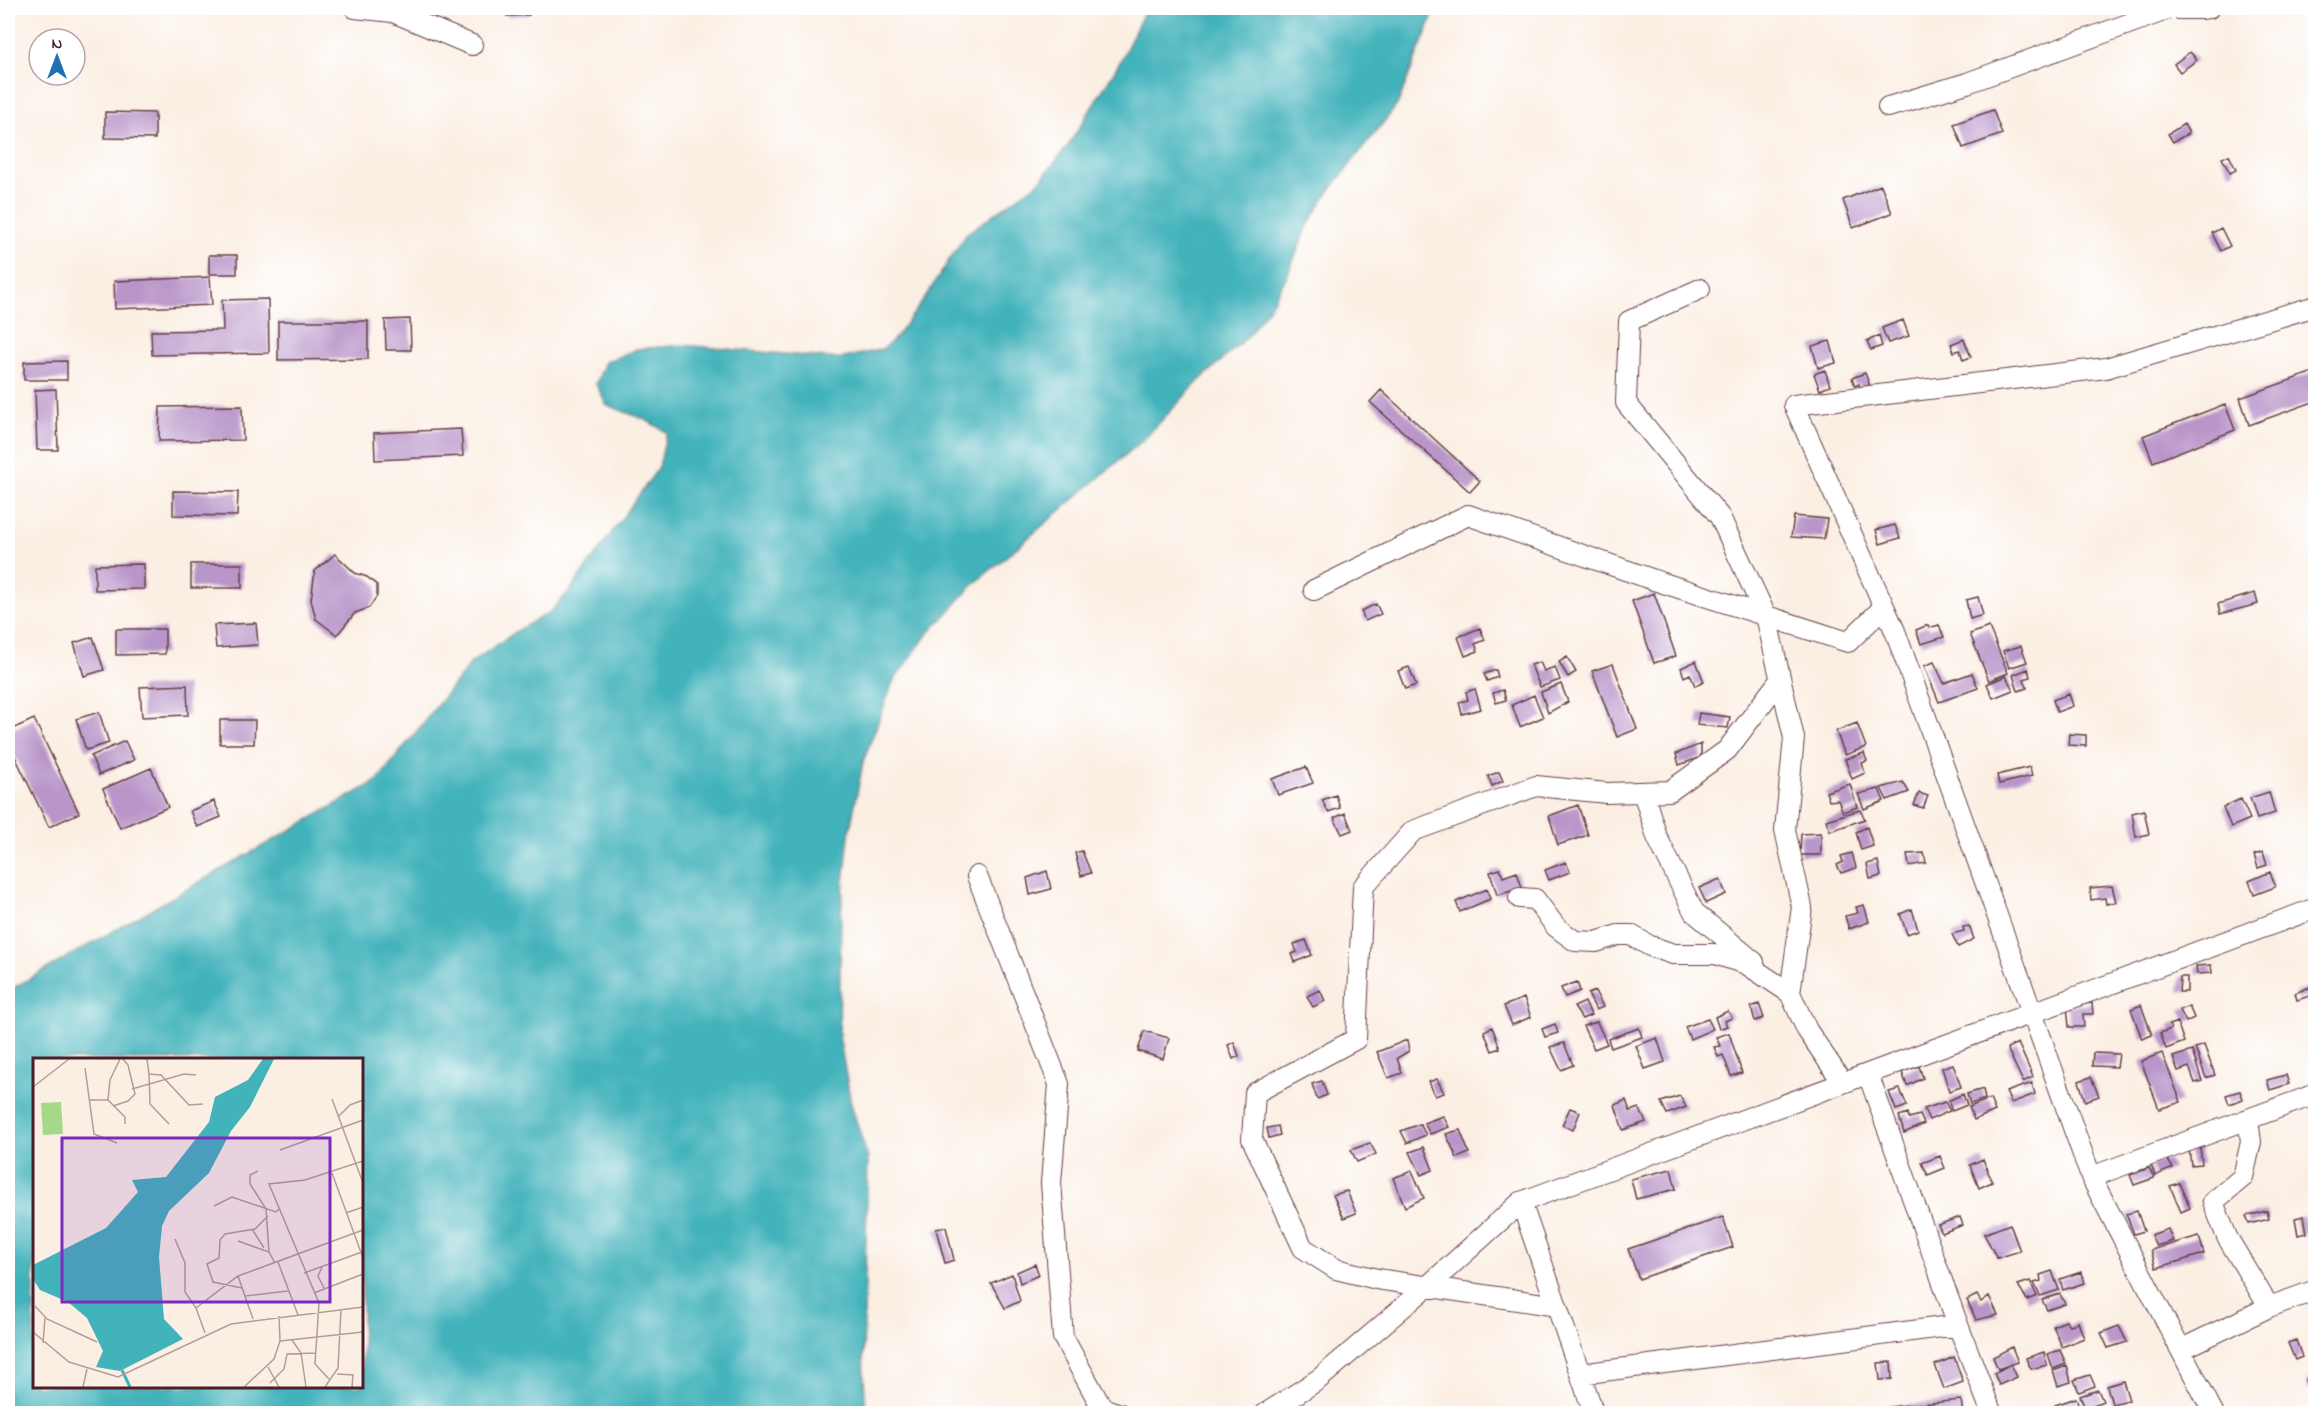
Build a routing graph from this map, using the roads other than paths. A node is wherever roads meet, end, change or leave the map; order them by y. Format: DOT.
graph roads {
  1 [pos="355,8"];
  2 [pos="2209,8"];
  3 [pos="472,45"];
  4 [pos="1888,107"];
  5 [pos="1700,289"];
  6 [pos="2316,306"];
  7 [pos="1314,590"];
  8 [pos="1883,608"];
  9 [pos="1766,616"];
  10 [pos="1780,680"];
  11 [pos="1643,792"];
  12 [pos="977,876"];
  13 [pos="1519,898"];
  14 [pos="2316,908"];
  15 [pos="1790,993"];
  16 [pos="2032,1013"];
  17 [pos="1868,1074"];
  18 [pos="1843,1083"];
  19 [pos="2316,1094"];
  20 [pos="2248,1119"];
  21 [pos="2091,1177"];
  22 [pos="1521,1202"];
  23 [pos="1428,1286"];
  24 [pos="2316,1290"];
  25 [pos="1557,1306"];
  26 [pos="2269,1307"];
  27 [pos="1958,1325"];
  28 [pos="2182,1349"];
  29 [pos="1580,1374"];
  30 [pos="1120,1413"];
  31 [pos="1265,1413"];
  32 [pos="1594,1413"];
  33 [pos="1992,1413"];
  34 [pos="2214,1413"];
  1 -- 3 [label="street"];
  2 -- 4 [label="street"];
  5 -- 9 [label="street"];
  6 -- 8 [label="street"];
  7 -- 9 [label="street"];
  8 -- 9 [label="street"];
  8 -- 16 [label="street"];
  9 -- 10 [label="street"];
  10 -- 11 [label="street"];
  10 -- 15 [label="street"];
  11 -- 15 [label="street"];
  11 -- 23 [label="street"];
  12 -- 30 [label="street"];
  13 -- 15 [label="street"];
  14 -- 16 [label="street"];
  15 -- 18 [label="street"];
  16 -- 17 [label="street"];
  16 -- 21 [label="street"];
  17 -- 18 [label="street"];
  17 -- 27 [label="street"];
  18 -- 22 [label="street"];
  19 -- 20 [label="street"];
  20 -- 21 [label="street"];
  20 -- 26 [label="street"];
  21 -- 28 [label="street"];
  22 -- 23 [label="street"];
  22 -- 25 [label="street"];
  23 -- 25 [label="street"];
  23 -- 31 [label="street"];
  24 -- 26 [label="street"];
  25 -- 29 [label="street"];
  26 -- 28 [label="street"];
  27 -- 29 [label="street"];
  27 -- 33 [label="street"];
  28 -- 34 [label="street"];
  29 -- 32 [label="street"];
}
